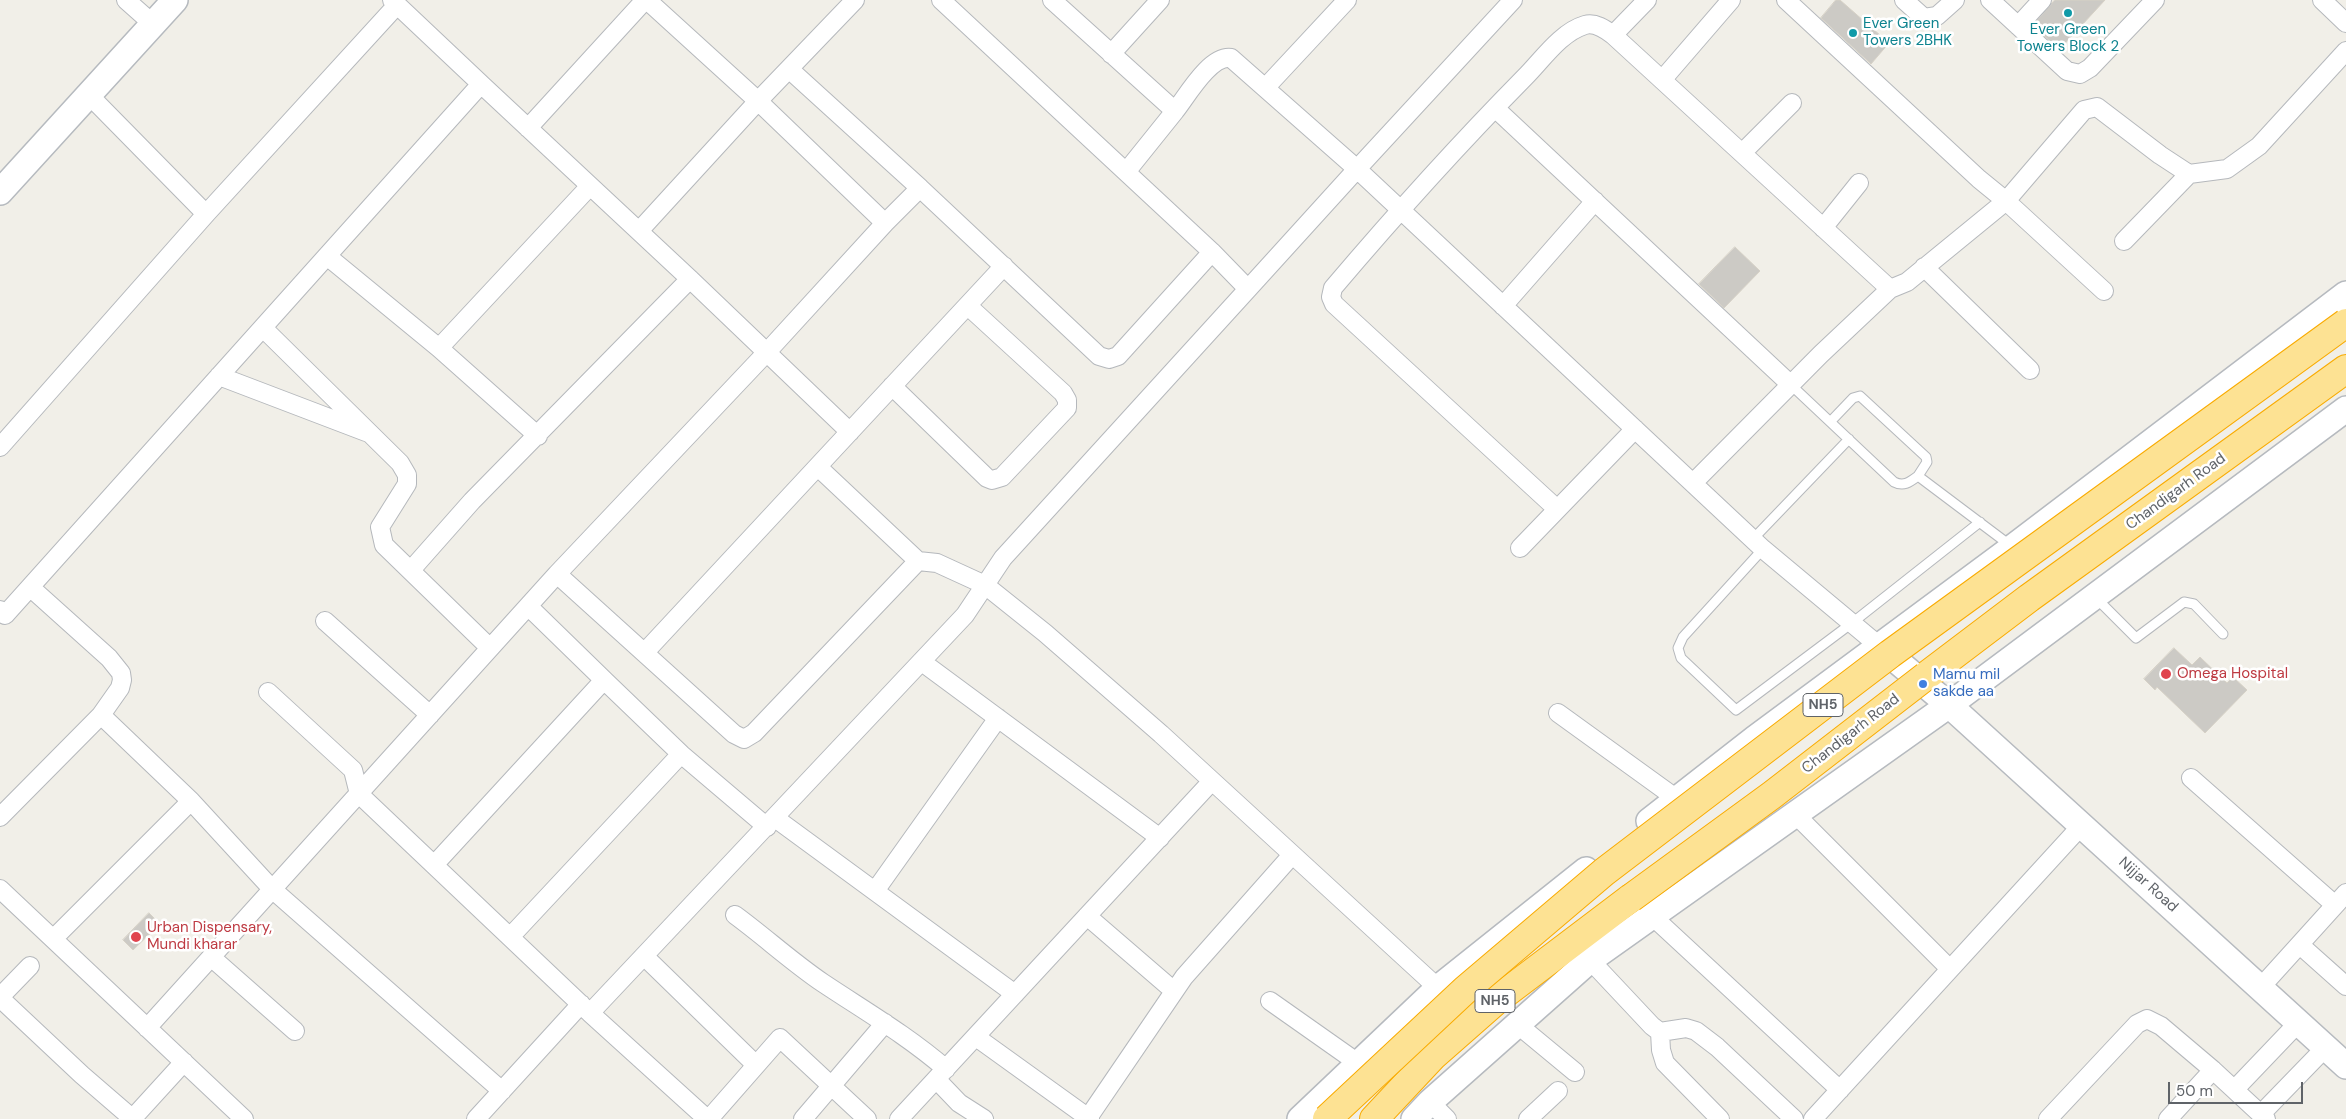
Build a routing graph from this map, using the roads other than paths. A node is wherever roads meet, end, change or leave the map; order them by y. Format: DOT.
graph roads {
  1 [pos="126,0"];
  2 [pos="175,0"];
  3 [pos="646,0"];
  4 [pos="855,0"];
  5 [pos="941,0"];
  6 [pos="1052,0"];
  7 [pos="1160,0"];
  8 [pos="1347,0"];
  9 [pos="1513,0"];
  10 [pos="1647,0"];
  11 [pos="1731,0"];
  12 [pos="1786,0"];
  13 [pos="1904,0"];
  14 [pos="1955,0"];
  15 [pos="1990,0"];
  16 [pos="2042,0"];
  17 [pos="2155,0"];
  18 [pos="2322,0"];
  19 [pos="394,2"];
  20 [pos="2346,23"];
  21 [pos="153,24"];
  22 [pos="2018,26"];
  23 [pos="1613,35"];
  24 [pos="2346,51"];
  25 [pos="1111,54"];
  26 [pos="789,69"];
  27 [pos="1662,80"];
  28 [pos="481,84"];
  29 [pos="1266,87"];
  30 [pos="88,94"];
  31 [pos="758,101"];
  32 [pos="1792,103"];
  33 [pos="1495,108"];
  34 [pos="1174,111"];
  35 [pos="528,128"];
  36 [pos="1742,153"];
  37 [pos="1357,168"];
  38 [pos="1126,172"];
  39 [pos="2189,174"];
  40 [pos="1859,183"];
  41 [pos="590,186"];
  42 [pos="920,188"];
  43 [pos="0,192"];
  44 [pos="2006,201"];
  45 [pos="1595,202"];
  46 [pos="1400,209"];
  47 [pos="206,214"];
  48 [pos="885,224"];
  49 [pos="1823,228"];
  50 [pos="639,232"];
  51 [pos="2124,241"];
  52 [pos="1212,252"];
  53 [pos="327,256"];
  54 [pos="1004,266"];
  55 [pos="1924,266"];
  56 [pos="690,279"];
  57 [pos="1248,289"];
  58 [pos="1890,289"];
  59 [pos="2104,291"];
  60 [pos="2346,294"];
  61 [pos="968,306"];
  62 [pos="1503,306"];
  63 [pos="2346,323"];
  64 [pos="262,328"];
  65 [pos="439,348"];
  66 [pos="767,352"];
  67 [pos="2346,369"];
  68 [pos="2030,370"];
  69 [pos="219,376"];
  70 [pos="1790,384"];
  71 [pos="892,386"];
  72 [pos="2346,409"];
  73 [pos="1831,421"];
  74 [pos="1635,428"];
  75 [pos="850,432"];
  76 [pos="373,435"];
  77 [pos="538,436"];
  78 [pos="1849,439"];
  79 [pos="0,447"];
  80 [pos="818,467"];
  81 [pos="1918,476"];
  82 [pos="1693,483"];
  83 [pos="1557,509"];
  84 [pos="1980,522"];
  85 [pos="1758,544"];
  86 [pos="2013,547"];
  87 [pos="1520,548"];
  88 [pos="918,561"];
  89 [pos="412,570"];
  90 [pos="557,574"];
  91 [pos="986,585"];
  92 [pos="30,587"];
  93 [pos="2094,596"];
  94 [pos="528,606"];
  95 [pos="2,615"];
  96 [pos="325,621"];
  97 [pos="1852,623"];
  98 [pos="2223,634"];
  99 [pos="1878,645"];
  100 [pos="490,648"];
  101 [pos="645,652"];
  102 [pos="922,662"];
  103 [pos="604,680"];
  104 [pos="268,692"];
  105 [pos="1949,704"];
  106 [pos="1558,713"];
  107 [pos="101,715"];
  108 [pos="430,715"];
  109 [pos="998,718"];
  110 [pos="681,754"];
  111 [pos="2191,778"];
  112 [pos="1212,781"];
  113 [pos="359,794"];
  114 [pos="1677,799"];
  115 [pos="191,801"];
  116 [pos="1795,814"];
  117 [pos="0,817"];
  118 [pos="771,823"];
  119 [pos="2082,825"];
  120 [pos="1160,838"];
  121 [pos="1292,854"];
  122 [pos="434,865"];
  123 [pos="0,889"];
  124 [pos="272,889"];
  125 [pos="875,891"];
  126 [pos="2340,899"];
  127 [pos="735,914"];
  128 [pos="1650,915"];
  129 [pos="1087,916"];
  130 [pos="510,937"];
  131 [pos="53,939"];
  132 [pos="2300,945"];
  133 [pos="644,956"];
  134 [pos="211,957"];
  135 [pos="1590,960"];
  136 [pos="30,966"];
  137 [pos="1950,969"];
  138 [pos="2346,986"];
  139 [pos="2261,987"];
  140 [pos="1438,988"];
  141 [pos="1174,991"];
  142 [pos="1015,994"];
  143 [pos="0,998"];
  144 [pos="1270,1001"];
  145 [pos="585,1008"];
  146 [pos="2299,1022"];
  147 [pos="885,1023"];
  148 [pos="1516,1024"];
  149 [pos="147,1028"];
  150 [pos="295,1031"];
  151 [pos="1660,1032"];
  152 [pos="976,1037"];
  153 [pos="2326,1047"];
  154 [pos="184,1062"];
  155 [pos="1358,1063"];
  156 [pos="756,1065"];
  157 [pos="2346,1066"];
  158 [pos="2212,1070"];
  159 [pos="1575,1072"];
  160 [pos="941,1074"];
  161 [pos="832,1086"];
  162 [pos="1840,1090"];
  163 [pos="2235,1090"];
  164 [pos="502,1091"];
  165 [pos="1558,1092"];
  166 [pos="1430,1113"];
  167 [pos="699,1116"];
  168 [pos="1079,1116"];
  169 [pos="2264,1116"];
  170 [pos="132,1119"];
  171 [pos="244,1119"];
  172 [pos="476,1119"];
  173 [pos="804,1119"];
  174 [pos="867,1119"];
  175 [pos="899,1119"];
  176 [pos="984,1119"];
  177 [pos="1300,1119"];
  178 [pos="1326,1119"];
  179 [pos="1374,1119"];
  180 [pos="1528,1119"];
  181 [pos="1720,1119"];
  182 [pos="1794,1119"];
  183 [pos="1813,1119"];
  184 [pos="2048,1119"];
  185 [pos="2168,1119"];
  1 -- 21 [label="street"];
  2 -- 21 [label="main road"];
  3 -- 31 [label="street"];
  3 -- 35 [label="street"];
  4 -- 26 [label="street"];
  5 -- 38 [label="street"];
  6 -- 25 [label="street"];
  7 -- 25 [label="street"];
  8 -- 29 [label="street"];
  9 -- 37 [label="street"];
  10 -- 23 [label="street"];
  11 -- 27 [label="street"];
  12 -- 44 [label="street"];
  13 -- 14 [label="street"];
  15 -- 22 [label="street"];
  16 -- 22 [label="street"];
  17 -- 22 [label="street"];
  18 -- 20 [label="street"];
  19 -- 28 [label="street"];
  19 -- 47 [label="street"];
  21 -- 30 [label="main road"];
  23 -- 27 [label="street"];
  23 -- 33 [label="street"];
  24 -- 39 [label="street"];
  25 -- 34 [label="street"];
  26 -- 31 [label="street"];
  26 -- 42 [label="street"];
  27 -- 36 [label="street"];
  28 -- 35 [label="street"];
  28 -- 53 [label="street"];
  29 -- 34 [label="street"];
  29 -- 37 [label="street"];
  30 -- 43 [label="main road"];
  30 -- 47 [label="street"];
  31 -- 48 [label="street"];
  31 -- 50 [label="street"];
  32 -- 36 [label="street"];
  33 -- 45 [label="street"];
  33 -- 46 [label="street"];
  34 -- 38 [label="street"];
  35 -- 41 [label="street"];
  36 -- 49 [label="street"];
  37 -- 46 [label="street"];
  37 -- 57 [label="street"];
  38 -- 52 [label="street"];
  39 -- 44 [label="street"];
  39 -- 51 [label="street"];
  40 -- 49 [label="street"];
  41 -- 50 [label="street"];
  41 -- 65 [label="street"];
  42 -- 48 [label="street"];
  42 -- 54 [label="street"];
  44 -- 55 [label="street"];
  44 -- 59 [label="street"];
  45 -- 62 [label="street"];
  45 -- 70 [label="street"];
  46 -- 62 [label="street"];
  46 -- 83 [label="street"];
  47 -- 79 [label="street"];
  48 -- 66 [label="street"];
  49 -- 58 [label="street"];
  50 -- 56 [label="street"];
  52 -- 54 [label="street"];
  52 -- 57 [label="street"];
  53 -- 64 [label="street"];
  53 -- 65 [label="street"];
  54 -- 61 [label="street"];
  55 -- 58 [label="street"];
  55 -- 68 [label="street"];
  56 -- 66 [label="street"];
  56 -- 77 [label="street"];
  57 -- 91 [label="street"];
  58 -- 70 [label="street"];
  60 -- 86 [label="main road"];
  61 -- 71 [label="street"];
  61 -- 71 [label="street"];
  62 -- 74 [label="street"];
  63 -- 178 [label="highway, NH5, bridge"];
  64 -- 69 [label="street"];
  64 -- 76 [label="street"];
  65 -- 77 [label="street"];
  66 -- 75 [label="street"];
  66 -- 90 [label="street"];
  67 -- 179 [label="highway, Chandigarh Road / NH5, bridge"];
  69 -- 76 [label="street"];
  69 -- 92 [label="street"];
  70 -- 73 [label="lane"];
  70 -- 82 [label="street"];
  71 -- 75 [label="street"];
  72 -- 93 [label="main road"];
  73 -- 78 [label="lane"];
  73 -- 81 [label="lane"];
  74 -- 82 [label="street"];
  74 -- 83 [label="street"];
  75 -- 80 [label="street"];
  76 -- 89 [label="street"];
  77 -- 89 [label="street"];
  78 -- 81 [label="lane"];
  78 -- 85 [label="lane"];
  80 -- 88 [label="street"];
  80 -- 101 [label="street"];
  81 -- 84 [label="lane"];
  82 -- 85 [label="street"];
  83 -- 87 [label="street"];
  84 -- 86 [label="lane"];
  84 -- 97 [label="lane"];
  85 -- 97 [label="street"];
  85 -- 97 [label="lane"];
  86 -- 99 [label="main road"];
  88 -- 91 [label="street"];
  88 -- 101 [label="street"];
  89 -- 100 [label="street"];
  90 -- 94 [label="street"];
  90 -- 101 [label="street"];
  91 -- 102 [label="street"];
  91 -- 112 [label="street"];
  92 -- 95 [label="street"];
  92 -- 107 [label="street"];
  93 -- 98 [label="lane"];
  93 -- 105 [label="main road"];
  94 -- 100 [label="street"];
  94 -- 103 [label="street"];
  96 -- 108 [label="street"];
  97 -- 99 [label="street"];
  99 -- 105 [label="main road, Nijjar Road"];
  99 -- 114 [label="main road"];
  100 -- 108 [label="street"];
  102 -- 109 [label="street"];
  102 -- 118 [label="street"];
  103 -- 110 [label="street"];
  103 -- 122 [label="street"];
  104 -- 113 [label="street"];
  105 -- 116 [label="main road"];
  105 -- 119 [label="main road, Nijjar Road"];
  106 -- 114 [label="street"];
  107 -- 115 [label="street"];
  107 -- 117 [label="street"];
  108 -- 113 [label="street"];
  109 -- 120 [label="street"];
  109 -- 125 [label="street"];
  110 -- 118 [label="street"];
  110 -- 130 [label="street"];
  111 -- 126 [label="street"];
  112 -- 120 [label="street"];
  112 -- 121 [label="street"];
  113 -- 122 [label="street"];
  113 -- 124 [label="street"];
  114 -- 140 [label="main road"];
  115 -- 124 [label="street"];
  115 -- 131 [label="street"];
  116 -- 128 [label="main road"];
  116 -- 137 [label="street"];
  118 -- 125 [label="street"];
  118 -- 133 [label="street"];
  119 -- 137 [label="street"];
  119 -- 139 [label="main road, Nijjar Road"];
  120 -- 129 [label="street"];
  121 -- 140 [label="street"];
  121 -- 141 [label="street"];
  122 -- 130 [label="street"];
  123 -- 131 [label="street"];
  124 -- 134 [label="street"];
  124 -- 164 [label="street"];
  125 -- 142 [label="street"];
  126 -- 132 [label="street"];
  127 -- 147 [label="street"];
  128 -- 135 [label="main road"];
  128 -- 162 [label="street"];
  129 -- 141 [label="street"];
  129 -- 142 [label="street"];
  130 -- 145 [label="street"];
  131 -- 149 [label="street"];
  132 -- 138 [label="street"];
  132 -- 139 [label="street"];
  133 -- 145 [label="street"];
  133 -- 156 [label="street"];
  134 -- 149 [label="street"];
  134 -- 150 [label="street"];
  135 -- 148 [label="main road"];
  135 -- 151 [label="street"];
  136 -- 143 [label="street"];
  137 -- 162 [label="street"];
  139 -- 146 [label="main road, Nijjar Road"];
  140 -- 155 [label="main road"];
  141 -- 168 [label="street"];
  142 -- 152 [label="street"];
  143 -- 170 [label="street"];
  144 -- 155 [label="street"];
  145 -- 164 [label="street"];
  145 -- 167 [label="street"];
  146 -- 153 [label="main road, Nijjar Road"];
  146 -- 163 [label="street"];
  147 -- 160 [label="street"];
  147 -- 161 [label="street"];
  148 -- 159 [label="street"];
  148 -- 166 [label="main road"];
  149 -- 154 [label="street"];
  151 -- 181 [label="street"];
  151 -- 182 [label="street"];
  152 -- 160 [label="street"];
  152 -- 168 [label="street"];
  153 -- 157 [label="main road, Nijjar Road"];
  153 -- 169 [label="street"];
  154 -- 170 [label="street"];
  154 -- 171 [label="street"];
  155 -- 177 [label="main road"];
  156 -- 161 [label="street"];
  156 -- 167 [label="street"];
  158 -- 163 [label="street"];
  158 -- 184 [label="street"];
  158 -- 185 [label="street"];
  160 -- 175 [label="street"];
  160 -- 176 [label="street"];
  161 -- 173 [label="street"];
  161 -- 174 [label="street"];
  162 -- 183 [label="street"];
  163 -- 169 [label="street"];
  164 -- 172 [label="street"];
  165 -- 180 [label="street"];
}
